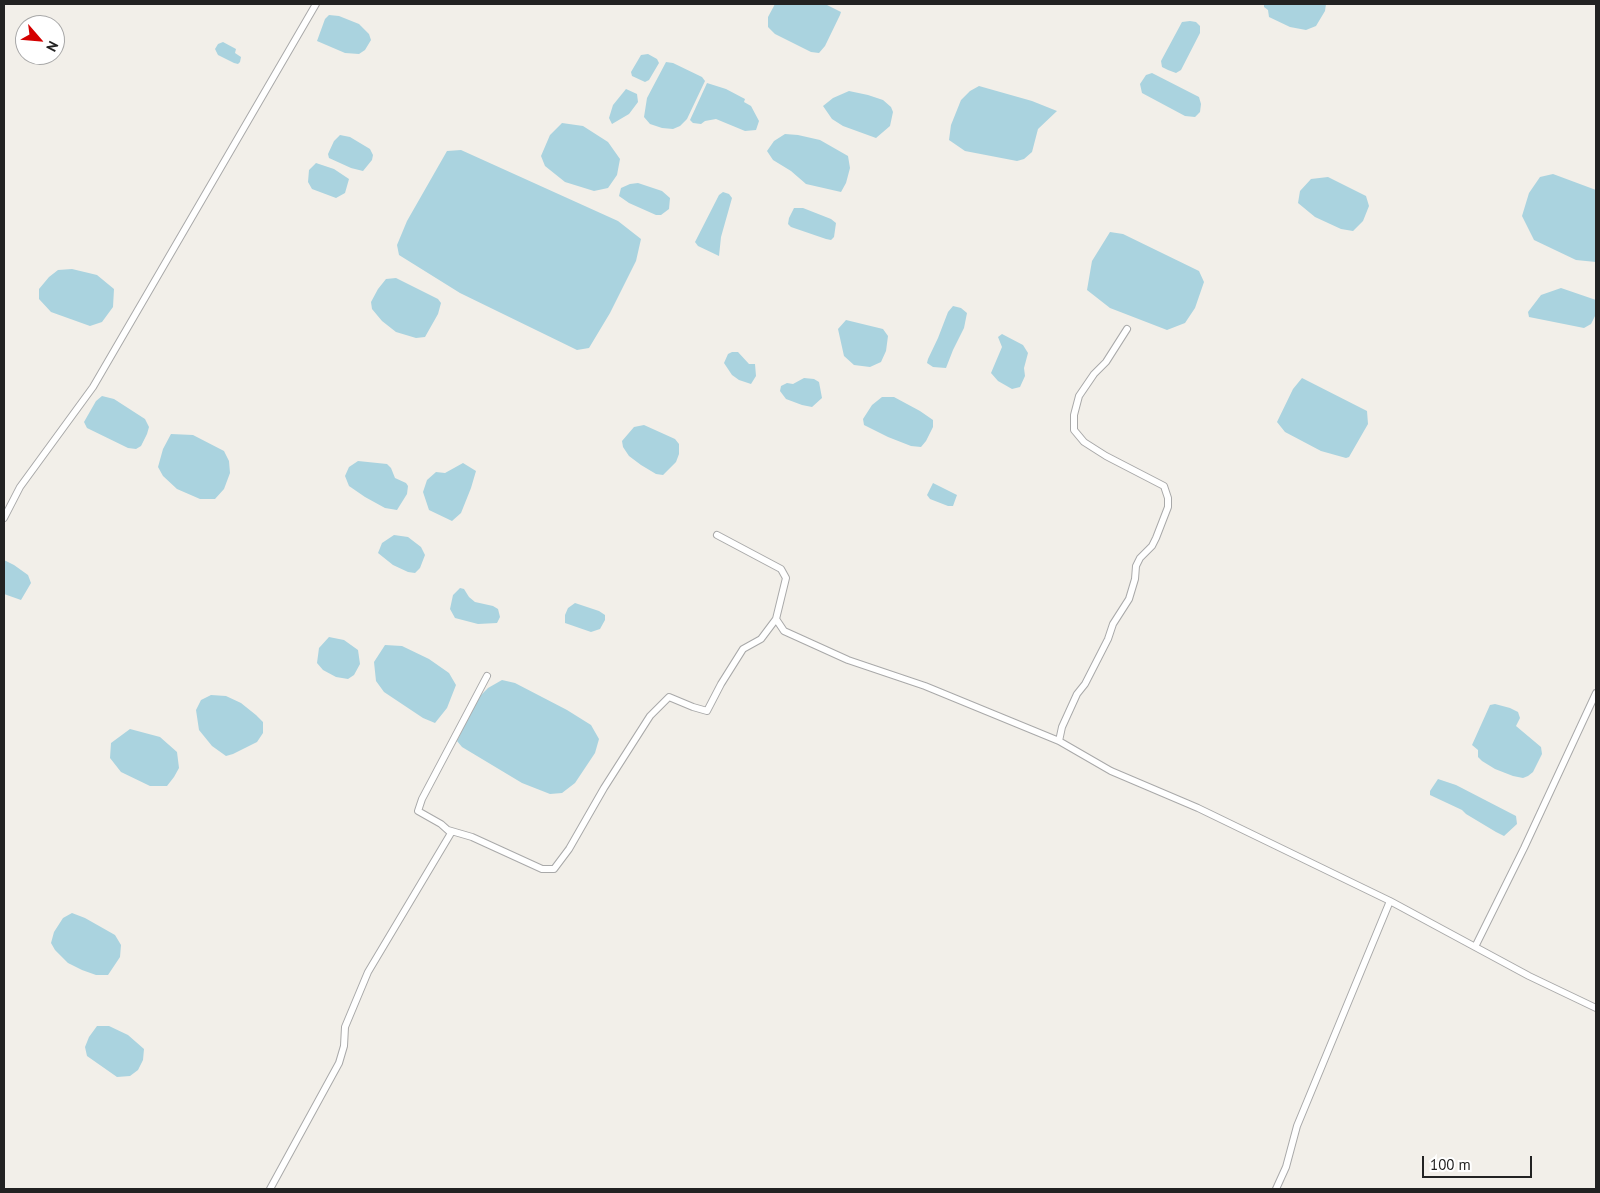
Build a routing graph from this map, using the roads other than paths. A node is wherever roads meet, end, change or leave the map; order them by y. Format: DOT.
graph roads {
  1 [pos="316,4"];
  2 [pos="1128,329"];
  3 [pos="4,518"];
  4 [pos="717,535"];
  5 [pos="776,619"];
  6 [pos="487,676"];
  7 [pos="1596,693"];
  8 [pos="1059,741"];
  9 [pos="448,830"];
  10 [pos="1390,901"];
  11 [pos="1475,947"];
  12 [pos="1596,1008"];
  13 [pos="270,1189"];
  14 [pos="1276,1189"];
  1 -- 3 [label="street"];
  2 -- 8 [label="street"];
  4 -- 5 [label="street"];
  5 -- 8 [label="street"];
  5 -- 9 [label="street"];
  6 -- 9 [label="street"];
  7 -- 11 [label="street"];
  8 -- 10 [label="street"];
  9 -- 13 [label="street"];
  10 -- 11 [label="street"];
  10 -- 14 [label="street"];
  11 -- 12 [label="street"];
}
